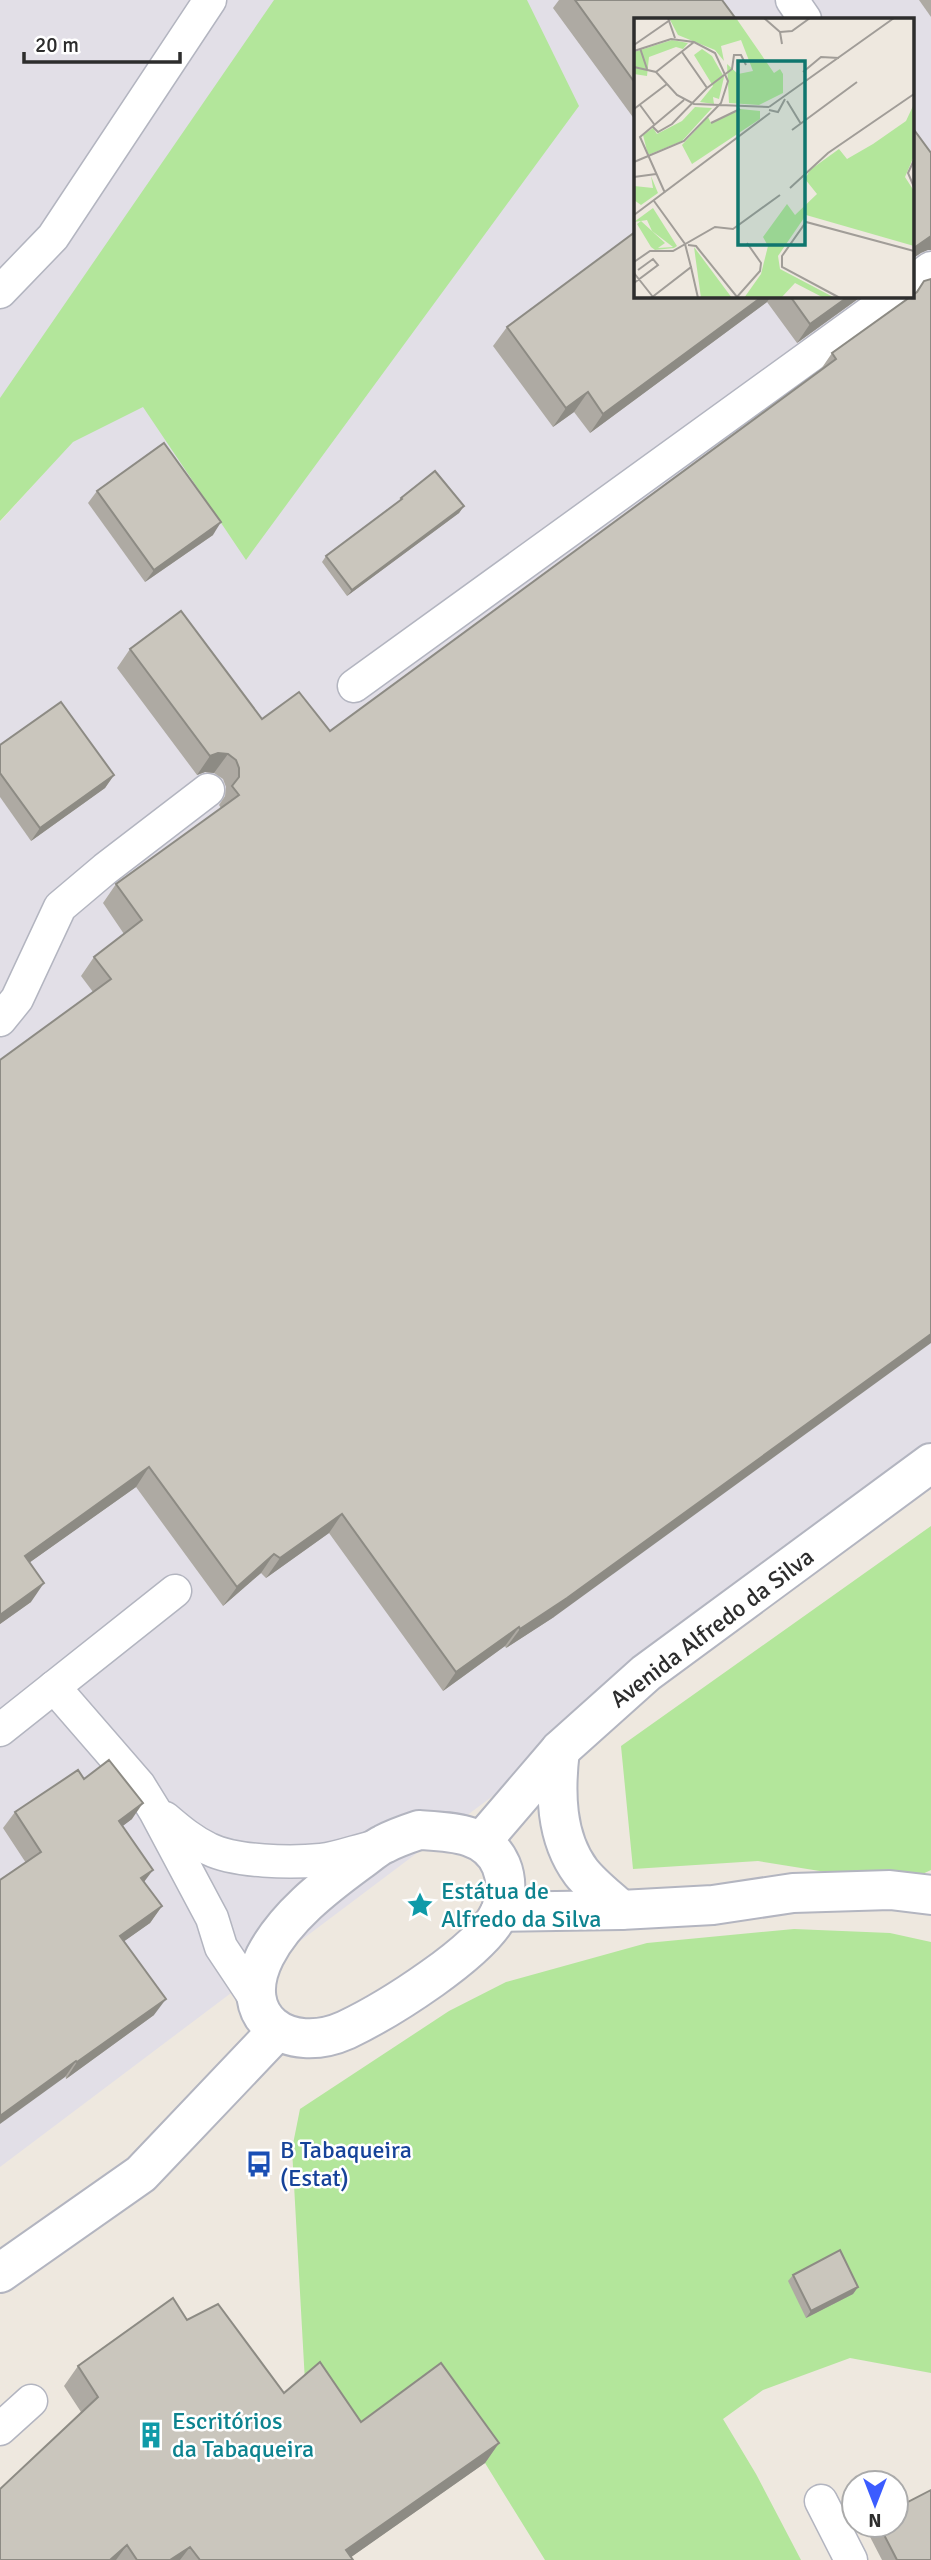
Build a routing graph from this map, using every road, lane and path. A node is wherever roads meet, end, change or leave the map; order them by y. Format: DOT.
graph roads {
  1 [pos="210,0"];
  2 [pos="792,0"];
  3 [pos="804,18"];
  4 [pos="931,268"];
  5 [pos="914,281"];
  6 [pos="0,292"];
  7 [pos="890,298"];
  8 [pos="354,685"];
  9 [pos="208,790"];
  10 [pos="0,1020"];
  11 [pos="931,1463"];
  12 [pos="175,1591"];
  13 [pos="54,1687"];
  14 [pos="0,1730"];
  15 [pos="560,1750"];
  16 [pos="155,1811"];
  17 [pos="482,1841"];
  18 [pos="382,1844"];
  19 [pos="922,1888"];
  20 [pos="621,1910"];
  21 [pos="500,1912"];
  22 [pos="267,2016"];
  23 [pos="0,2273"];
  24 [pos="31,2401"];
  25 [pos="0,2429"];
  26 [pos="821,2501"];
  27 [pos="851,2560"];
  1 -- 6 [label="lane"];
  2 -- 3 [label="lane"];
  4 -- 5 [label="lane"];
  7 -- 8 [label="lane"];
  9 -- 10 [label="lane"];
  11 -- 15 [label="street, Avenida Alfredo da Silva"];
  12 -- 13 [label="lane"];
  13 -- 14 [label="lane"];
  13 -- 16 [label="lane"];
  15 -- 17 [label="street, Avenida Alfredo da Silva"];
  15 -- 20 [label="street"];
  16 -- 18 [label="lane"];
  16 -- 22 [label="lane"];
  17 -- 18 [label="street"];
  17 -- 21 [label="street"];
  18 -- 22 [label="street"];
  19 -- 20 [label="street"];
  20 -- 21 [label="street"];
  21 -- 22 [label="street"];
  22 -- 23 [label="street"];
  24 -- 25 [label="lane"];
  26 -- 27 [label="lane"];
}
